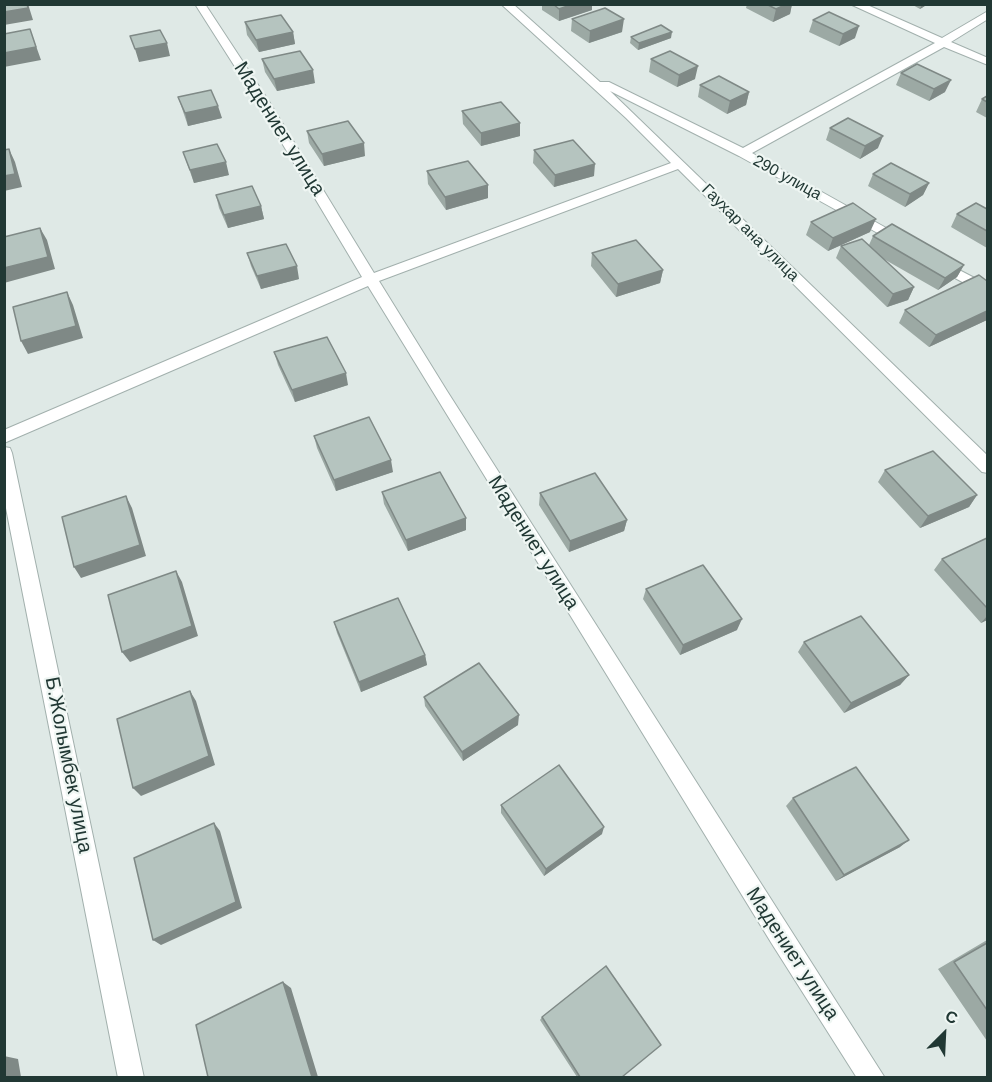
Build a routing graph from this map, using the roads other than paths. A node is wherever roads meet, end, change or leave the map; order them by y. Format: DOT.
graph roads {
  1 [pos="200,4"];
  2 [pos="506,4"];
  3 [pos="855,4"];
  4 [pos="987,14"];
  5 [pos="942,43"];
  6 [pos="987,62"];
  7 [pos="582,72"];
  8 [pos="743,153"];
  9 [pos="680,164"];
  10 [pos="371,279"];
  11 [pos="987,291"];
  12 [pos="4,437"];
  13 [pos="4,453"];
  14 [pos="987,467"];
  15 [pos="131,1077"];
  16 [pos="872,1077"];
  1 -- 10 [label="street, Мадениет улица"];
  2 -- 7 [label="street, Гаухар ана улица"];
  3 -- 5 [label="street"];
  4 -- 5 [label="street"];
  5 -- 6 [label="street"];
  5 -- 8 [label="street"];
  7 -- 8 [label="street, 290 улица"];
  7 -- 9 [label="street, Гаухар ана улица"];
  8 -- 11 [label="street, 290 улица"];
  9 -- 10 [label="street"];
  9 -- 14 [label="street, Гаухар ана улица"];
  10 -- 12 [label="street"];
  10 -- 16 [label="street, Мадениет улица"];
  13 -- 15 [label="street, Б.Жолымбек улица"];
}
